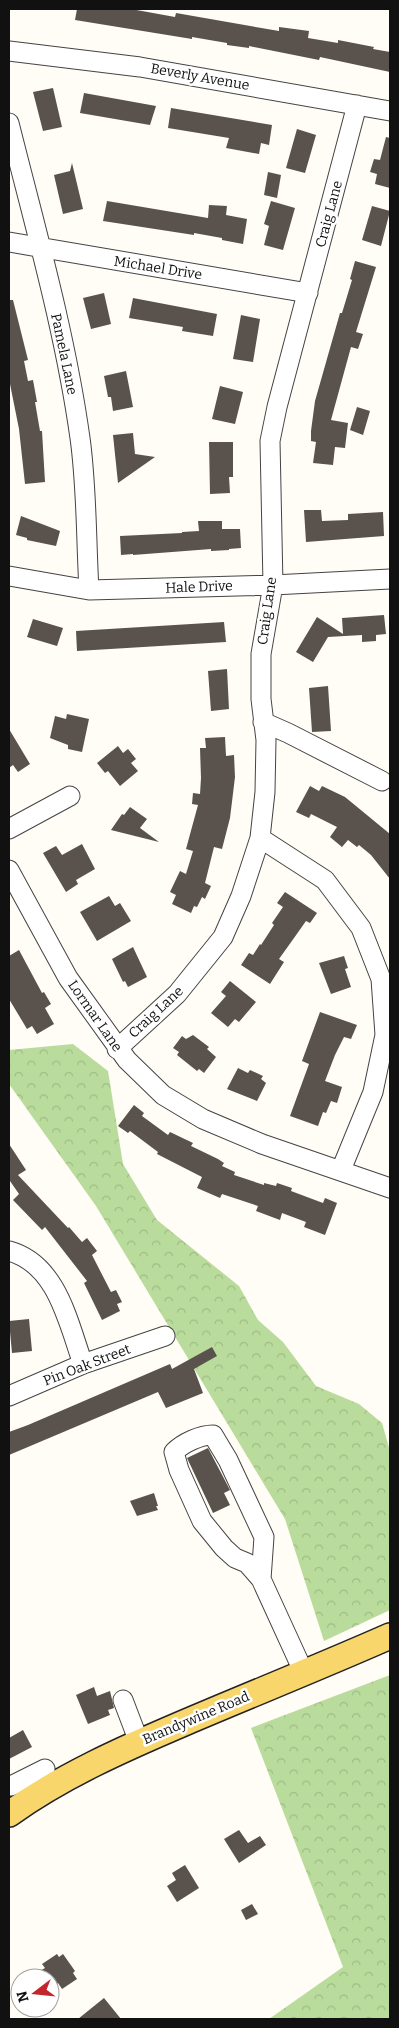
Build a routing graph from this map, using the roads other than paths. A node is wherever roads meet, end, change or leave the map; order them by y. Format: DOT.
graph roads {
  1 [pos="9,50"];
  2 [pos="358,105"];
  3 [pos="390,111"];
  4 [pos="9,122"];
  5 [pos="9,242"];
  6 [pos="40,248"];
  7 [pos="308,292"];
  8 [pos="9,576"];
  9 [pos="390,579"];
  10 [pos="273,585"];
  11 [pos="89,590"];
  12 [pos="263,722"];
  13 [pos="382,781"];
  14 [pos="70,796"];
  15 [pos="9,829"];
  16 [pos="260,838"];
  17 [pos="9,870"];
  18 [pos="117,1048"];
  19 [pos="341,1170"];
  20 [pos="390,1188"];
  21 [pos="9,1251"];
  22 [pos="165,1336"];
  23 [pos="83,1364"];
  24 [pos="9,1396"];
  25 [pos="262,1579"];
  26 [pos="390,1636"];
  27 [pos="304,1673"];
  28 [pos="123,1700"];
  29 [pos="139,1742"];
  30 [pos="45,1769"];
  31 [pos="13,1796"];
  1 -- 2 [label="street, Beverly Avenue"];
  2 -- 3 [label="street, Beverly Avenue"];
  2 -- 7 [label="street, Craig Lane"];
  4 -- 6 [label="street, Pamela Lane"];
  5 -- 6 [label="street, Michael Drive"];
  6 -- 7 [label="street, Michael Drive"];
  6 -- 11 [label="street, Pamela Lane"];
  7 -- 10 [label="street, Craig Lane"];
  8 -- 11 [label="street, Hale Drive"];
  9 -- 10 [label="street, Hale Drive"];
  10 -- 11 [label="street, Hale Drive"];
  10 -- 12 [label="street, Craig Lane"];
  12 -- 13 [label="street"];
  12 -- 16 [label="street, Craig Lane"];
  14 -- 15 [label="street"];
  16 -- 18 [label="street, Craig Lane"];
  16 -- 19 [label="street"];
  17 -- 18 [label="street, Lormar Lane"];
  18 -- 19 [label="street, Lormar Lane"];
  19 -- 20 [label="street, Lormar Lane"];
  21 -- 23 [label="street"];
  22 -- 23 [label="street, Pin Oak Street"];
  23 -- 24 [label="street, Pin Oak Street"];
  25 -- 25 [label="street"];
  25 -- 27 [label="street"];
  26 -- 27 [label="main road, Brandywine Road"];
  27 -- 29 [label="main road, Brandywine Road"];
  28 -- 29 [label="street"];
  29 -- 31 [label="main road, Brandywine Road"];
  30 -- 31 [label="street"];
}
